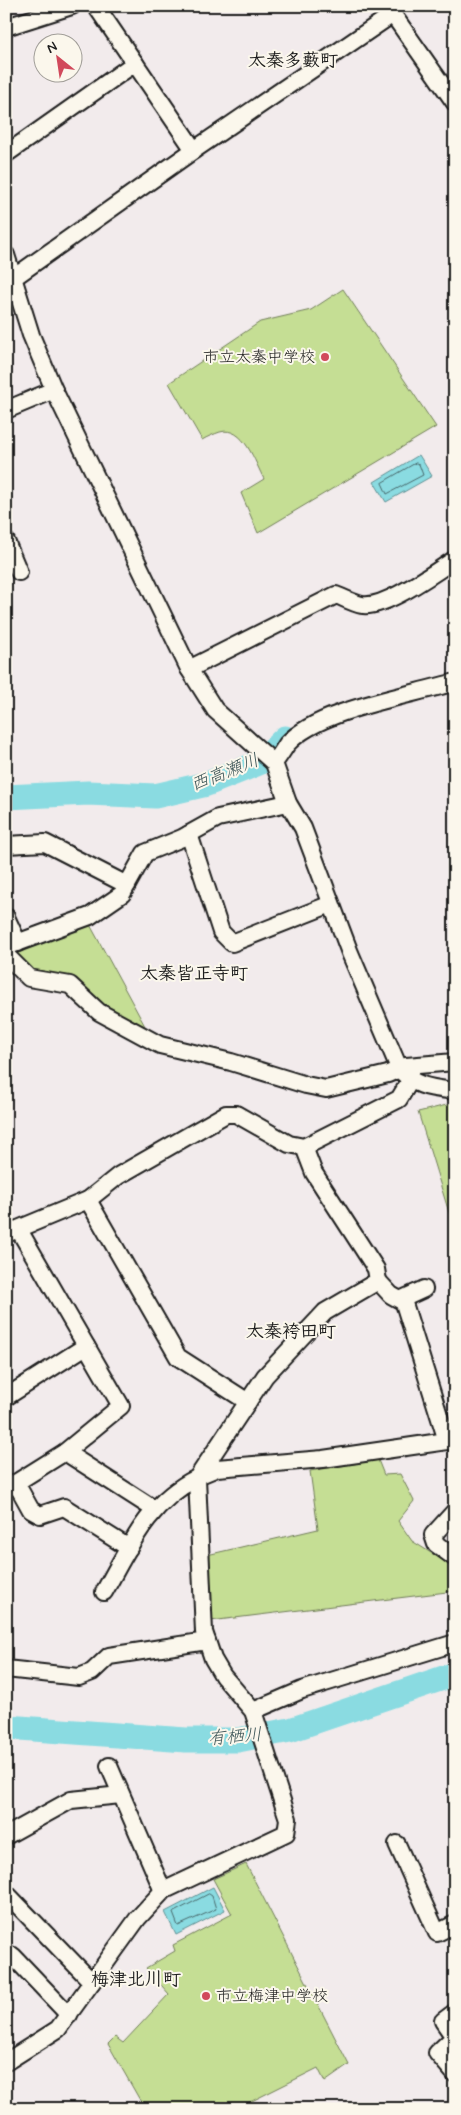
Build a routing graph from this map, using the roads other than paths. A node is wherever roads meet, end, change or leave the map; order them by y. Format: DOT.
graph roads {
  1 [pos="72,6"];
  2 [pos="96,6"];
  3 [pos="390,10"];
  4 [pos="6,27"];
  5 [pos="135,63"];
  6 [pos="455,103"];
  7 [pos="194,150"];
  8 [pos="6,154"];
  9 [pos="6,255"];
  10 [pos="10,281"];
  11 [pos="54,390"];
  12 [pos="6,410"];
  13 [pos="6,541"];
  14 [pos="455,559"];
  15 [pos="19,572"];
  16 [pos="189,669"];
  17 [pos="455,682"];
  18 [pos="269,758"];
  19 [pos="288,803"];
  20 [pos="190,834"];
  21 [pos="6,845"];
  22 [pos="127,885"];
  23 [pos="331,904"];
  24 [pos="6,917"];
  25 [pos="12,945"];
  26 [pos="6,955"];
  27 [pos="455,1062"];
  28 [pos="398,1068"];
  29 [pos="410,1081"];
  30 [pos="455,1091"];
  31 [pos="304,1147"];
  32 [pos="88,1200"];
  33 [pos="12,1232"];
  34 [pos="378,1281"];
  35 [pos="424,1289"];
  36 [pos="403,1300"];
  37 [pos="86,1346"];
  38 [pos="6,1398"];
  39 [pos="248,1402"];
  40 [pos="451,1441"];
  41 [pos="64,1452"];
  42 [pos="199,1476"];
  43 [pos="11,1486"];
  44 [pos="154,1509"];
  45 [pos="455,1511"];
  46 [pos="129,1548"];
  47 [pos="455,1558"];
  48 [pos="104,1592"];
  49 [pos="207,1641"];
  50 [pos="455,1643"];
  51 [pos="6,1669"];
  52 [pos="254,1716"];
  53 [pos="108,1766"];
  54 [pos="121,1795"];
  55 [pos="6,1836"];
  56 [pos="397,1844"];
  57 [pos="163,1891"];
  58 [pos="6,1893"];
  59 [pos="455,1924"];
  60 [pos="6,1959"];
  61 [pos="92,1982"];
  62 [pos="455,2012"];
  63 [pos="70,2015"];
  64 [pos="7,2060"];
  65 [pos="455,2074"];
  1 -- 4 [label="street"];
  2 -- 5 [label="street"];
  3 -- 6 [label="street"];
  3 -- 7 [label="street"];
  5 -- 7 [label="street"];
  5 -- 8 [label="street"];
  7 -- 10 [label="street"];
  9 -- 10 [label="street"];
  10 -- 11 [label="street"];
  11 -- 12 [label="street"];
  11 -- 16 [label="street"];
  13 -- 15 [label="street"];
  14 -- 16 [label="street"];
  16 -- 18 [label="street"];
  17 -- 18 [label="street"];
  18 -- 19 [label="street"];
  19 -- 20 [label="street"];
  19 -- 23 [label="street"];
  20 -- 22 [label="street"];
  20 -- 23 [label="street"];
  21 -- 22 [label="street"];
  22 -- 25 [label="street"];
  23 -- 28 [label="street"];
  24 -- 25 [label="street"];
  26 -- 28 [label="street"];
  27 -- 28 [label="street"];
  28 -- 29 [label="street"];
  29 -- 30 [label="street"];
  29 -- 31 [label="street"];
  31 -- 32 [label="street"];
  31 -- 34 [label="street"];
  32 -- 33 [label="street"];
  32 -- 39 [label="street"];
  33 -- 37 [label="street"];
  34 -- 36 [label="street"];
  34 -- 39 [label="street"];
  35 -- 36 [label="street"];
  36 -- 40 [label="street"];
  37 -- 38 [label="street"];
  37 -- 41 [label="street"];
  39 -- 42 [label="street"];
  40 -- 42 [label="street"];
  41 -- 43 [label="street"];
  41 -- 44 [label="street"];
  42 -- 44 [label="street"];
  42 -- 49 [label="street"];
  43 -- 46 [label="street"];
  44 -- 46 [label="street"];
  45 -- 47 [label="street"];
  46 -- 48 [label="street"];
  49 -- 51 [label="street"];
  49 -- 52 [label="street"];
  50 -- 52 [label="street"];
  52 -- 57 [label="street"];
  53 -- 54 [label="street"];
  54 -- 55 [label="street"];
  54 -- 57 [label="street"];
  56 -- 59 [label="street"];
  57 -- 61 [label="street"];
  58 -- 61 [label="street"];
  60 -- 63 [label="street"];
  61 -- 63 [label="street"];
  62 -- 65 [label="street"];
  63 -- 64 [label="street"];
}
